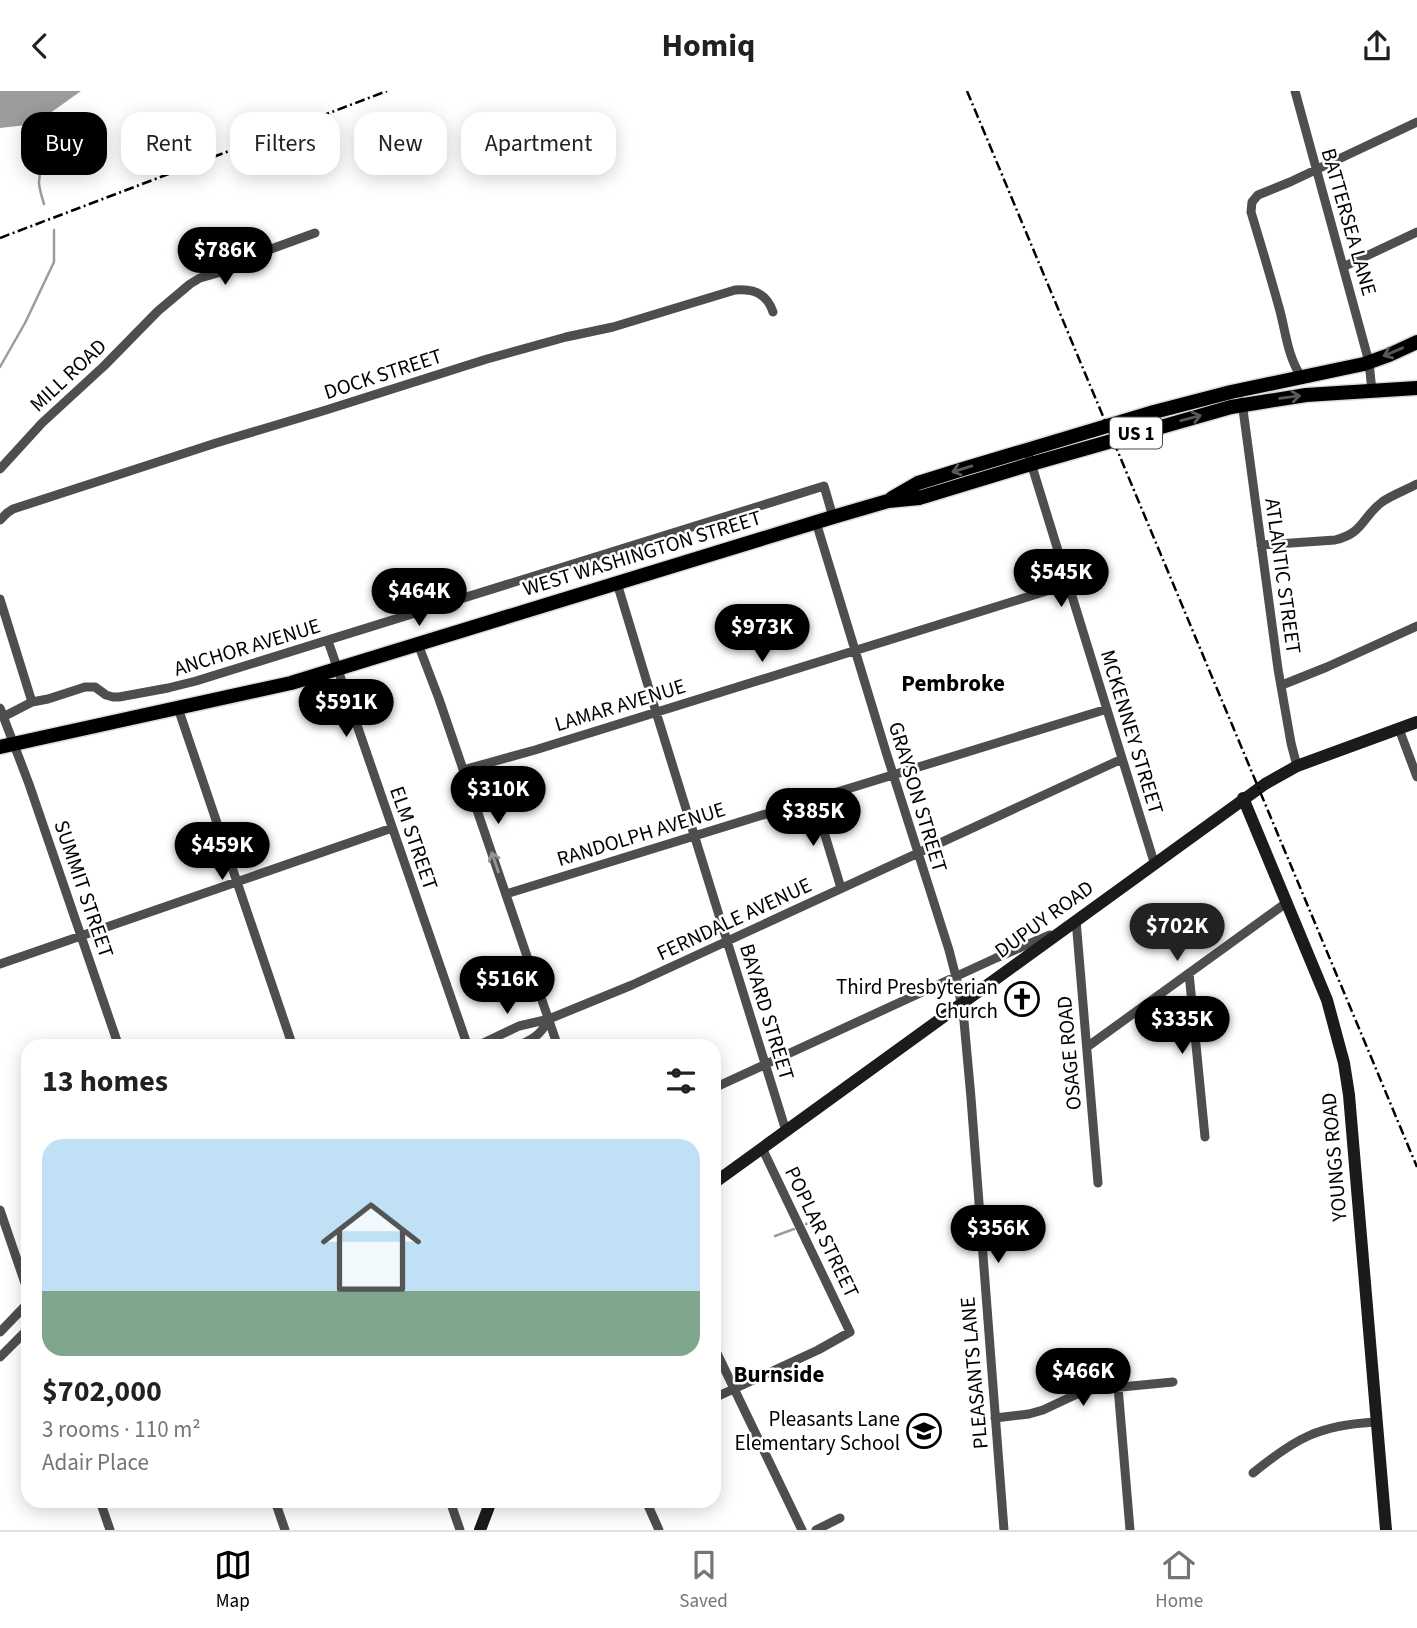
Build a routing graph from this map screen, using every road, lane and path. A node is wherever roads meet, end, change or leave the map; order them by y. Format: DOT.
graph roads {
  1 [pos="1295,91"];
  2 [pos="1417,122"];
  3 [pos="1316,170"];
  4 [pos="1417,232"];
  5 [pos="315,233"];
  6 [pos="1343,267"];
  7 [pos="773,313"];
  8 [pos="1417,342"];
  9 [pos="1369,362"];
  10 [pos="1302,378"];
  11 [pos="1417,388"];
  12 [pos="1372,391"];
  13 [pos="1241,398"];
  14 [pos="1029,457"];
  15 [pos="0,469"];
  16 [pos="1417,484"];
  17 [pos="832,517"];
  18 [pos="0,520"];
  19 [pos="816,522"];
  20 [pos="1261,545"];
  21 [pos="617,583"];
  22 [pos="1069,584"];
  23 [pos="0,599"];
  24 [pos="1417,625"];
  25 [pos="328,641"];
  26 [pos="418,644"];
  27 [pos="856,650"];
  28 [pos="338,669"];
  29 [pos="1282,685"];
  30 [pos="32,702"];
  31 [pos="178,708"];
  32 [pos="1107,709"];
  33 [pos="656,712"];
  34 [pos="2,713"];
  35 [pos="1417,722"];
  36 [pos="1399,729"];
  37 [pos="7,746"];
  38 [pos="1122,759"];
  39 [pos="1297,766"];
  40 [pos="463,770"];
  41 [pos="893,775"];
  42 [pos="1417,777"];
  43 [pos="1243,798"];
  44 [pos="814,799"];
  45 [pos="392,828"];
  46 [pos="694,836"];
  47 [pos="918,853"];
  48 [pos="1154,862"];
  49 [pos="237,883"];
  50 [pos="841,888"];
  51 [pos="506,894"];
  52 [pos="1286,903"];
  53 [pos="1076,920"];
  54 [pos="1061,930"];
  55 [pos="81,936"];
  56 [pos="727,940"];
  57 [pos="0,964"];
  58 [pos="1189,973"];
  59 [pos="956,977"];
  60 [pos="961,1003"];
  61 [pos="549,1019"];
  62 [pos="116,1039"];
  63 [pos="290,1039"];
  64 [pos="465,1039"];
  65 [pos="493,1039"];
  66 [pos="533,1039"];
  67 [pos="555,1039"];
  68 [pos="1087,1047"];
  69 [pos="765,1065"];
  70 [pos="721,1085"];
  71 [pos="786,1131"];
  72 [pos="1205,1137"];
  73 [pos="762,1148"];
  74 [pos="721,1178"];
  75 [pos="1098,1183"];
  76 [pos="0,1210"];
  77 [pos="21,1272"];
  78 [pos="21,1310"];
  79 [pos="0,1332"];
  80 [pos="21,1336"];
  81 [pos="0,1357"];
  82 [pos="721,1361"];
  83 [pos="1173,1382"];
  84 [pos="1118,1387"];
  85 [pos="734,1388"];
  86 [pos="721,1394"];
  87 [pos="995,1418"];
  88 [pos="1376,1422"];
  89 [pos="1253,1473"];
  90 [pos="102,1508"];
  91 [pos="277,1508"];
  92 [pos="452,1508"];
  93 [pos="488,1508"];
  94 [pos="649,1508"];
  95 [pos="840,1518"];
  96 [pos="110,1530"];
  97 [pos="285,1530"];
  98 [pos="460,1530"];
  99 [pos="480,1530"];
  100 [pos="659,1530"];
  101 [pos="802,1530"];
  102 [pos="816,1530"];
  103 [pos="1004,1530"];
  104 [pos="1130,1530"];
  105 [pos="1385,1530"];
  1 -- 3 [label="street, BATTERSEA LANE"];
  2 -- 3 [label="street"];
  3 -- 6 [label="street, BATTERSEA LANE"];
  3 -- 10 [label="street"];
  4 -- 6 [label="street"];
  5 -- 15 [label="street, MILL ROAD"];
  6 -- 9 [label="street, BATTERSEA LANE"];
  7 -- 18 [label="street, DOCK STREET"];
  8 -- 9 [label="main road, WEST WASHINGTON STREET / US 1, one-way"];
  9 -- 10 [label="main road, WEST WASHINGTON STREET / US 1"];
  9 -- 12 [label="street, BATTERSEA LANE"];
  10 -- 13 [label="main road, WEST WASHINGTON STREET / US 1"];
  11 -- 12 [label="main road, US 1"];
  13 -- 12 [label="main road, US 1, one-way"];
  13 -- 14 [label="main road, WEST WASHINGTON STREET / US 1"];
  13 -- 20 [label="street, ATLANTIC STREET"];
  14 -- 17 [label="main road, WEST WASHINGTON STREET / US 1"];
  14 -- 22 [label="street, MCKENNEY STREET"];
  16 -- 20 [label="street"];
  17 -- 19 [label="main road, WEST WASHINGTON STREET / US 1"];
  17 -- 25 [label="street, ANCHOR AVENUE"];
  19 -- 21 [label="main road, WEST WASHINGTON STREET / US 1"];
  19 -- 27 [label="street, GRAYSON STREET"];
  20 -- 29 [label="street, ATLANTIC STREET"];
  21 -- 26 [label="main road, WEST WASHINGTON STREET / US 1"];
  21 -- 33 [label="street, BAYARD STREET"];
  22 -- 27 [label="street, LAMAR AVENUE"];
  22 -- 32 [label="street, MCKENNEY STREET"];
  23 -- 30 [label="street"];
  24 -- 29 [label="street"];
  25 -- 28 [label="street, ELM STREET"];
  25 -- 30 [label="street, ANCHOR AVENUE"];
  26 -- 28 [label="main road, WEST WASHINGTON STREET / US 1"];
  26 -- 40 [label="street"];
  27 -- 33 [label="street, LAMAR AVENUE"];
  27 -- 41 [label="street, GRAYSON STREET"];
  28 -- 31 [label="main road, WEST WASHINGTON STREET / US 1"];
  28 -- 45 [label="street, ELM STREET"];
  29 -- 39 [label="street, ATLANTIC STREET"];
  30 -- 34 [label="street, ANCHOR AVENUE"];
  31 -- 37 [label="main road, WEST WASHINGTON STREET / US 1"];
  31 -- 49 [label="street"];
  32 -- 38 [label="street, MCKENNEY STREET"];
  32 -- 41 [label="street, RANDOLPH AVENUE"];
  33 -- 40 [label="street, LAMAR AVENUE"];
  33 -- 46 [label="street, BAYARD STREET"];
  34 -- 37 [label="street"];
  35 -- 36 [label="street, DUPUY ROAD"];
  36 -- 39 [label="street, DUPUY ROAD"];
  36 -- 42 [label="street"];
  37 -- 55 [label="street, SUMMIT STREET"];
  38 -- 47 [label="street, FERNDALE AVENUE"];
  38 -- 48 [label="street, MCKENNEY STREET"];
  39 -- 43 [label="street, DUPUY ROAD"];
  51 -- 40 [label="street, one-way"];
  41 -- 44 [label="street, RANDOLPH AVENUE"];
  41 -- 47 [label="street, GRAYSON STREET"];
  43 -- 48 [label="street, DUPUY ROAD"];
  43 -- 52 [label="street, YOUNGS ROAD"];
  44 -- 46 [label="street, RANDOLPH AVENUE"];
  44 -- 50 [label="street"];
  45 -- 49 [label="street"];
  45 -- 64 [label="street, ELM STREET"];
  46 -- 51 [label="street, RANDOLPH AVENUE"];
  46 -- 56 [label="street, BAYARD STREET"];
  47 -- 50 [label="street, FERNDALE AVENUE"];
  47 -- 59 [label="street, GRAYSON STREET"];
  48 -- 53 [label="street, DUPUY ROAD"];
  49 -- 55 [label="street"];
  49 -- 63 [label="street"];
  50 -- 56 [label="street, FERNDALE AVENUE"];
  51 -- 61 [label="street"];
  52 -- 58 [label="street"];
  52 -- 88 [label="street, YOUNGS ROAD"];
  53 -- 54 [label="street, DUPUY ROAD"];
  53 -- 68 [label="street, OSAGE ROAD"];
  54 -- 59 [label="street"];
  54 -- 60 [label="street, DUPUY ROAD"];
  55 -- 57 [label="street"];
  55 -- 62 [label="street, SUMMIT STREET"];
  56 -- 61 [label="street, FERNDALE AVENUE"];
  56 -- 69 [label="street, BAYARD STREET"];
  58 -- 68 [label="street"];
  58 -- 72 [label="street"];
  59 -- 60 [label="street, GRAYSON STREET"];
  59 -- 69 [label="street"];
  60 -- 71 [label="street, DUPUY ROAD"];
  60 -- 87 [label="street, PLEASANTS LANE"];
  61 -- 65 [label="street, FERNDALE AVENUE"];
  61 -- 66 [label="street, FERNDALE AVENUE"];
  61 -- 67 [label="street"];
  68 -- 75 [label="street, OSAGE ROAD"];
  69 -- 70 [label="street"];
  69 -- 71 [label="street, BAYARD STREET"];
  71 -- 73 [label="street, DUPUY ROAD"];
  73 -- 74 [label="street, DUPUY ROAD"];
  73 -- 85 [label="street, POPLAR STREET"];
  76 -- 77 [label="street"];
  78 -- 79 [label="street"];
  80 -- 81 [label="street"];
  82 -- 85 [label="street"];
  83 -- 84 [label="street"];
  84 -- 87 [label="street"];
  84 -- 104 [label="street"];
  85 -- 86 [label="street"];
  85 -- 101 [label="street"];
  87 -- 103 [label="street, PLEASANTS LANE"];
  88 -- 89 [label="street"];
  88 -- 105 [label="street, YOUNGS ROAD"];
  90 -- 96 [label="street"];
  91 -- 97 [label="street"];
  92 -- 98 [label="street"];
  93 -- 99 [label="street"];
  94 -- 100 [label="street"];
  95 -- 102 [label="street"];
}
